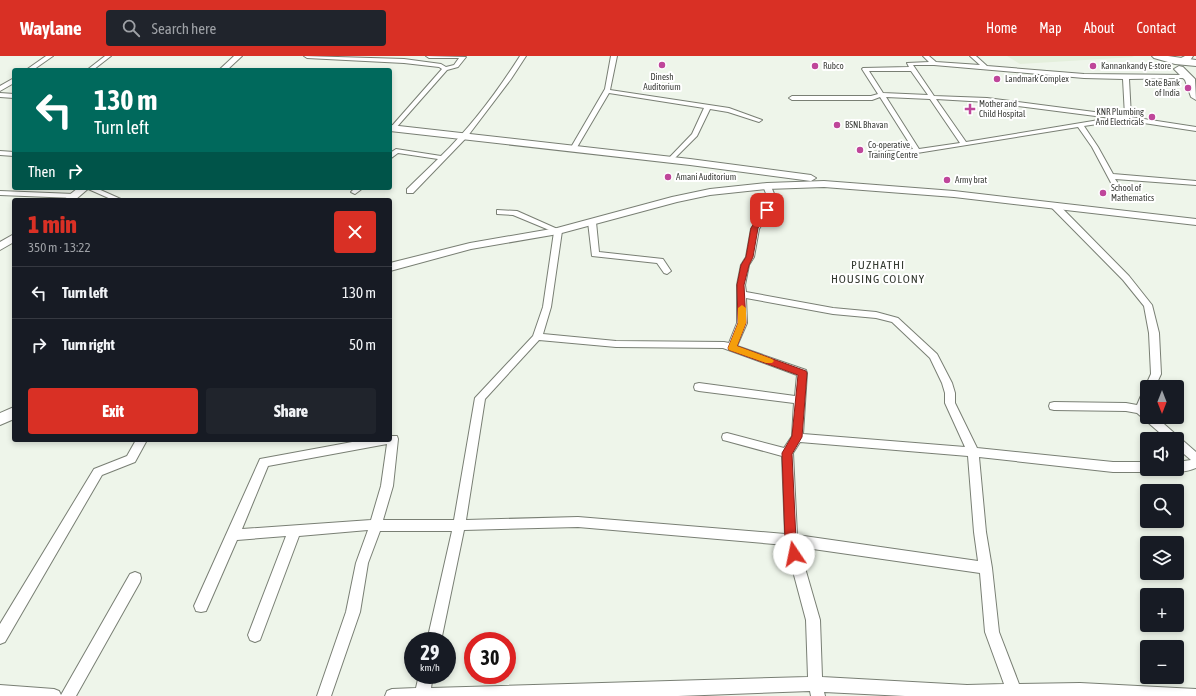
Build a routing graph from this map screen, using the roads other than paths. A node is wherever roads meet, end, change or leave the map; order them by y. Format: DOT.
graph roads {
  1 [pos="50,56"];
  2 [pos="108,56"];
  3 [pos="238,56"];
  4 [pos="308,56"];
  5 [pos="413,56"];
  6 [pos="429,56"];
  7 [pos="523,56"];
  8 [pos="614,56"];
  9 [pos="926,56"];
  10 [pos="973,56"];
  11 [pos="1153,56"];
  12 [pos="1157,56"];
  13 [pos="1189,56"];
  14 [pos="463,57"];
  15 [pos="404,61"];
  16 [pos="934,63"];
  17 [pos="1196,63"];
  18 [pos="985,67"];
  19 [pos="32,68"];
  20 [pos="93,68"];
  21 [pos="225,68"];
  22 [pos="1181,68"];
  23 [pos="445,69"];
  24 [pos="912,69"];
  25 [pos="1126,77"];
  26 [pos="12,81"];
  27 [pos="0,89"];
  28 [pos="606,91"];
  29 [pos="0,95"];
  30 [pos="881,95"];
  31 [pos="12,96"];
  32 [pos="931,97"];
  33 [pos="1196,97"];
  34 [pos="792,98"];
  35 [pos="708,107"];
  36 [pos="1126,118"];
  37 [pos="759,120"];
  38 [pos="1080,125"];
  39 [pos="392,127"];
  40 [pos="392,128"];
  41 [pos="1196,129"];
  42 [pos="465,136"];
  43 [pos="964,144"];
  44 [pos="573,149"];
  45 [pos="917,151"];
  46 [pos="0,153"];
  47 [pos="874,153"];
  48 [pos="12,154"];
  49 [pos="392,155"];
  50 [pos="442,158"];
  51 [pos="670,160"];
  52 [pos="1110,176"];
  53 [pos="1196,183"];
  54 [pos="766,186"];
  55 [pos="844,186"];
  56 [pos="81,190"];
  57 [pos="95,190"];
  58 [pos="410,191"];
  59 [pos="1120,192"];
  60 [pos="0,193"];
  61 [pos="71,198"];
  62 [pos="114,198"];
  63 [pos="1054,205"];
  64 [pos="500,212"];
  65 [pos="592,222"];
  66 [pos="1196,222"];
  67 [pos="558,231"];
  68 [pos="12,238"];
  69 [pos="0,247"];
  70 [pos="392,266"];
  71 [pos="667,271"];
  72 [pos="742,293"];
  73 [pos="537,336"];
  74 [pos="732,348"];
  75 [pos="1153,380"];
  76 [pos="699,387"];
  77 [pos="800,400"];
  78 [pos="1054,406"];
  79 [pos="1140,412"];
  80 [pos="12,414"];
  81 [pos="0,419"];
  82 [pos="1157,424"];
  83 [pos="1166,432"];
  84 [pos="728,437"];
  85 [pos="797,437"];
  86 [pos="392,439"];
  87 [pos="141,442"];
  88 [pos="378,442"];
  89 [pos="1184,448"];
  90 [pos="973,452"];
  91 [pos="787,453"];
  92 [pos="1196,458"];
  93 [pos="1196,463"];
  94 [pos="1184,466"];
  95 [pos="1140,467"];
  96 [pos="376,525"];
  97 [pos="459,525"];
  98 [pos="295,530"];
  99 [pos="233,535"];
  100 [pos="791,540"];
  101 [pos="986,568"];
  102 [pos="135,578"];
  103 [pos="201,606"];
  104 [pos="436,632"];
  105 [pos="255,635"];
  106 [pos="0,637"];
  107 [pos="424,684"];
  108 [pos="816,690"];
  109 [pos="1014,691"];
  110 [pos="0,692"];
  111 [pos="1056,693"];
  112 [pos="422,695"];
  113 [pos="1147,695"];
  114 [pos="54,696"];
  115 [pos="68,696"];
  116 [pos="324,696"];
  117 [pos="392,696"];
  118 [pos="1196,696"];
  1 -- 19 [label="street"];
  2 -- 20 [label="street"];
  3 -- 21 [label="main road"];
  4 -- 15 [label="street"];
  5 -- 15 [label="street"];
  6 -- 14 [label="street"];
  7 -- 42 [label="street"];
  8 -- 28 [label="street"];
  9 -- 16 [label="street"];
  10 -- 18 [label="street"];
  11 -- 22 [label="highway"];
  12 -- 22 [label="highway"];
  13 -- 22 [label="main road"];
  14 -- 23 [label="street"];
  15 -- 23 [label="street"];
  16 -- 18 [label="street"];
  16 -- 24 [label="street"];
  17 -- 22 [label="highway"];
  18 -- 25 [label="street"];
  22 -- 25 [label="street"];
  22 -- 33 [label="highway"];
  23 -- 39 [label="street"];
  24 -- 30 [label="street"];
  24 -- 32 [label="street"];
  25 -- 36 [label="street"];
  26 -- 27 [label="street"];
  28 -- 35 [label="street"];
  28 -- 44 [label="street"];
  29 -- 31 [label="main road"];
  30 -- 32 [label="street"];
  30 -- 34 [label="street"];
  30 -- 45 [label="street"];
  32 -- 36 [label="street"];
  32 -- 43 [label="street"];
  35 -- 37 [label="street"];
  35 -- 51 [label="street"];
  36 -- 38 [label="street"];
  36 -- 41 [label="street"];
  38 -- 43 [label="street"];
  38 -- 52 [label="street"];
  40 -- 42 [label="main road"];
  42 -- 44 [label="main road"];
  42 -- 50 [label="street"];
  43 -- 45 [label="street"];
  44 -- 51 [label="main road"];
  45 -- 47 [label="street"];
  46 -- 48 [label="street"];
  49 -- 50 [label="street"];
  50 -- 58 [label="street"];
  51 -- 55 [label="main road"];
  52 -- 53 [label="street"];
  52 -- 59 [label="street"];
  54 -- 55 [label="main road"];
  54 -- 65 [label="main road"];
  54 -- 72 [label="street"];
  55 -- 63 [label="main road"];
  56 -- 61 [label="main road"];
  57 -- 62 [label="street"];
  60 -- 61 [label="street"];
  63 -- 66 [label="main road"];
  63 -- 75 [label="street"];
  64 -- 67 [label="street"];
  65 -- 67 [label="main road"];
  65 -- 71 [label="street"];
  67 -- 70 [label="main road"];
  67 -- 73 [label="street"];
  68 -- 69 [label="main road"];
  72 -- 74 [label="street"];
  72 -- 90 [label="street"];
  73 -- 74 [label="street"];
  73 -- 97 [label="street"];
  74 -- 77 [label="street"];
  76 -- 77 [label="street"];
  77 -- 85 [label="street"];
  78 -- 79 [label="street"];
  80 -- 81 [label="main road"];
  82 -- 83 [label="street"];
  84 -- 91 [label="street"];
  85 -- 90 [label="street"];
  85 -- 91 [label="street"];
  86 -- 96 [label="street"];
  87 -- 106 [label="street"];
  88 -- 99 [label="street"];
  89 -- 92 [label="street"];
  90 -- 95 [label="street"];
  90 -- 101 [label="street"];
  91 -- 100 [label="street"];
  93 -- 94 [label="street"];
  96 -- 97 [label="street"];
  96 -- 98 [label="street"];
  96 -- 116 [label="street"];
  97 -- 100 [label="street"];
  97 -- 104 [label="street"];
  98 -- 99 [label="street"];
  98 -- 105 [label="street"];
  99 -- 103 [label="street"];
  100 -- 101 [label="street"];
  100 -- 108 [label="street"];
  101 -- 109 [label="street"];
  102 -- 115 [label="street"];
  107 -- 112 [label="street"];
  108 -- 109 [label="street"];
  108 -- 112 [label="street"];
  109 -- 111 [label="street"];
  110 -- 114 [label="street"];
  111 -- 113 [label="street"];
  112 -- 117 [label="street"];
  113 -- 118 [label="street"];
}
